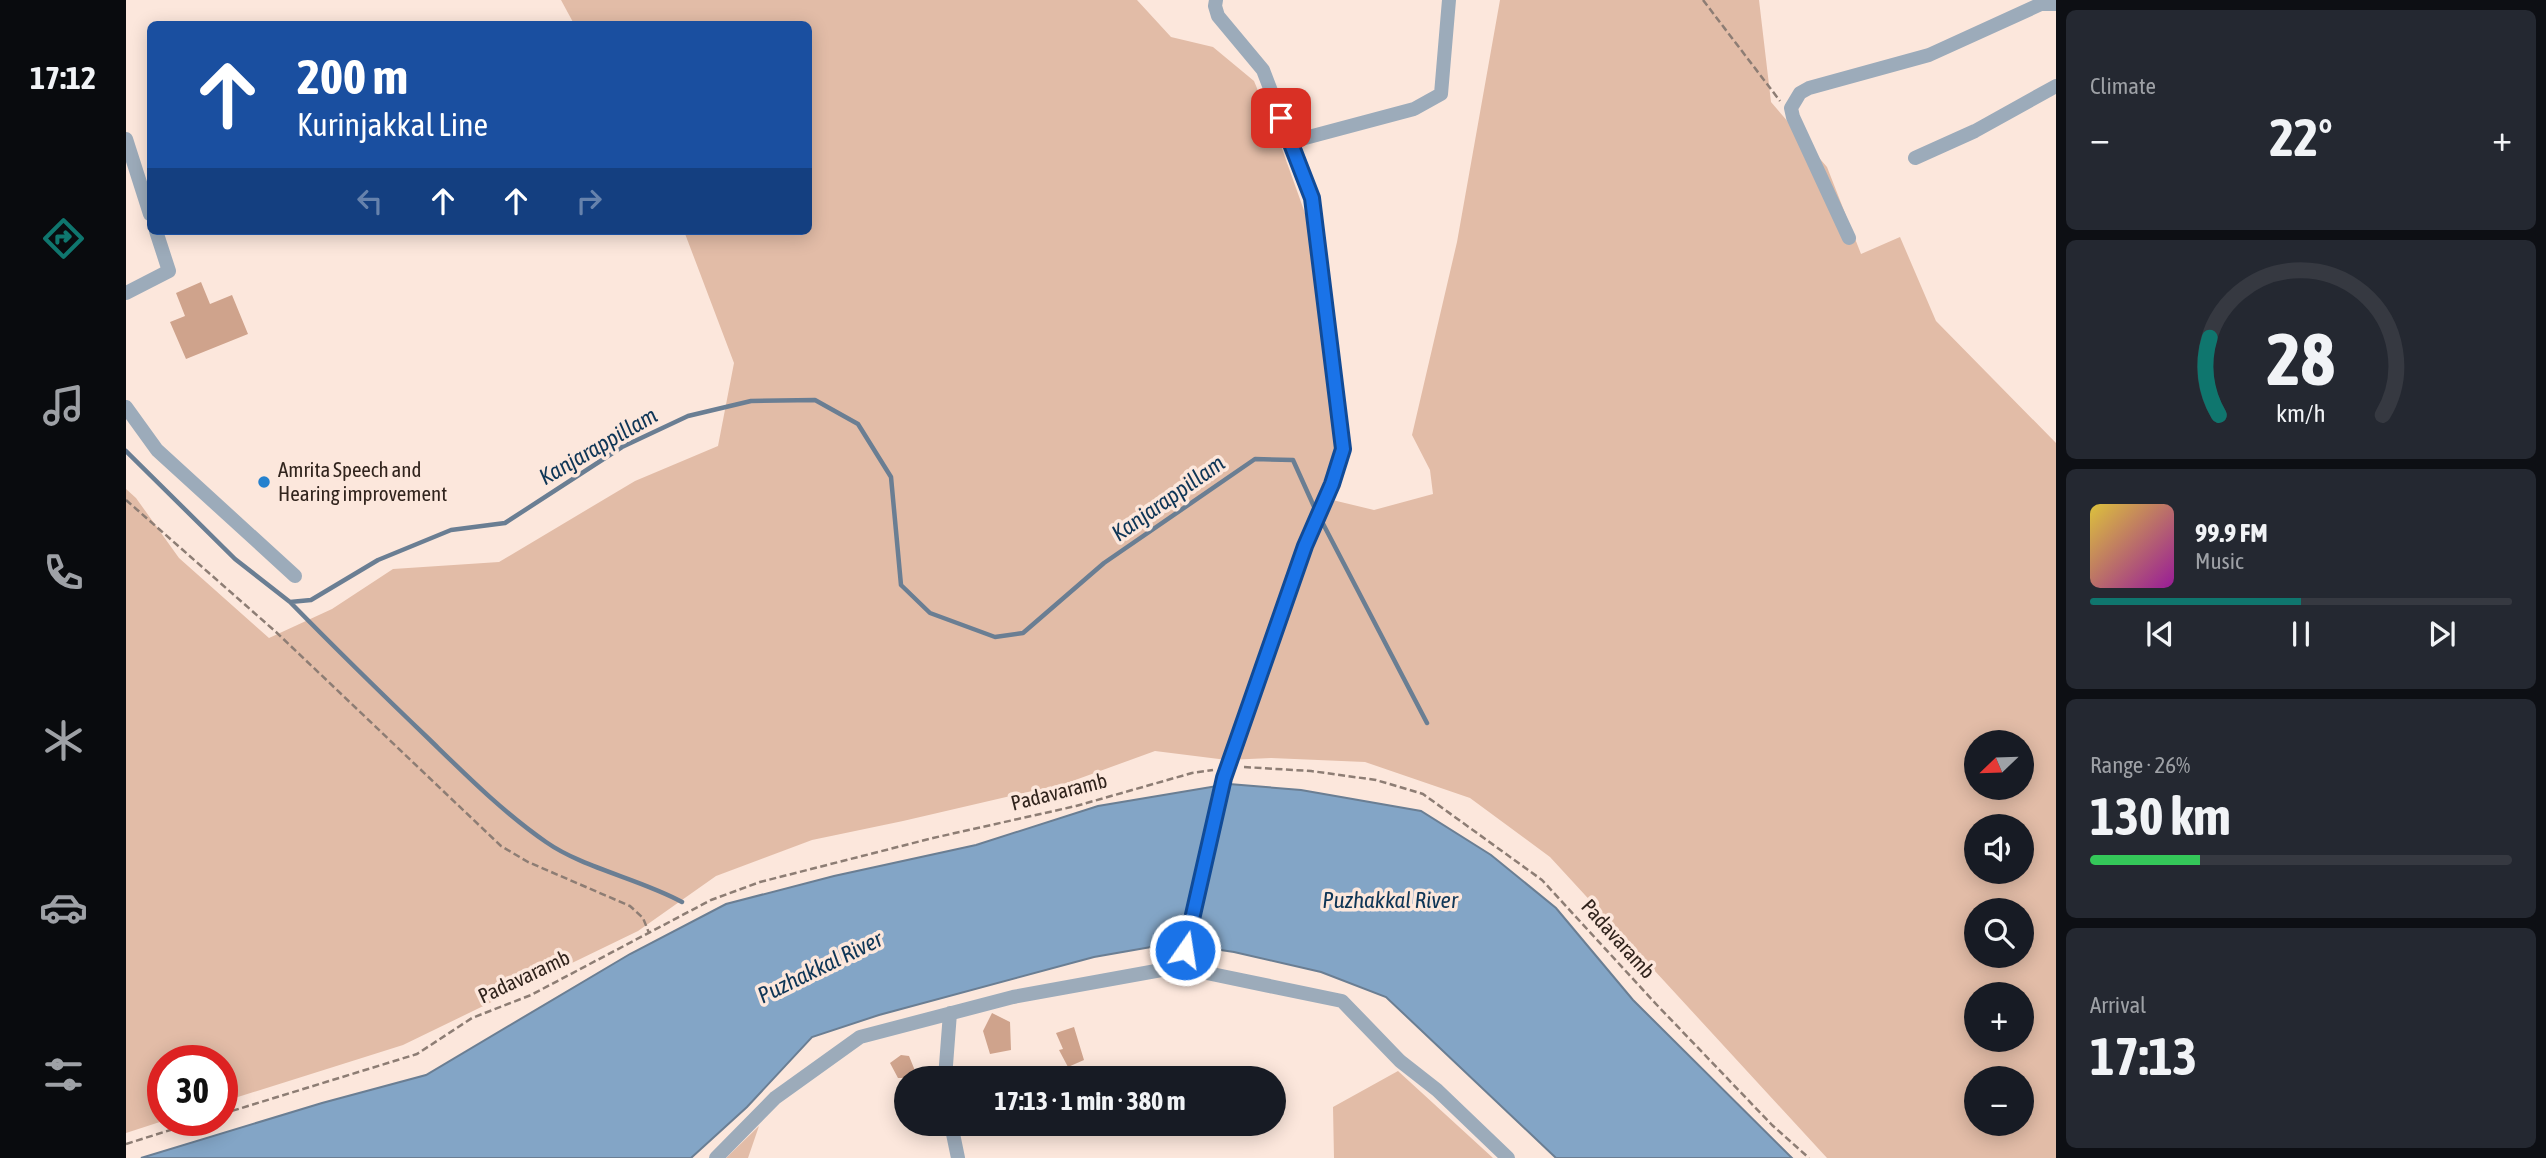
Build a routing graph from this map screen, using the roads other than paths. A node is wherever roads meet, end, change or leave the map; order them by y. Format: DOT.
graph roads {
  1 [pos="1216,0"];
  2 [pos="1449,0"];
  3 [pos="2056,4"];
  4 [pos="2056,86"];
  5 [pos="126,139"];
  6 [pos="1290,142"];
  7 [pos="1915,158"];
  8 [pos="147,205"];
  9 [pos="157,235"];
  10 [pos="1849,239"];
  11 [pos="126,293"];
  12 [pos="126,408"];
  13 [pos="295,576"];
  14 [pos="1178,967"];
  15 [pos="950,1013"];
  16 [pos="946,1066"];
  17 [pos="953,1136"];
  18 [pos="716,1158"];
  19 [pos="958,1158"];
  20 [pos="1508,1158"];
  1 -- 6 [label="street"];
  2 -- 6 [label="street"];
  3 -- 10 [label="street"];
  4 -- 7 [label="street"];
  5 -- 8 [label="street"];
  6 -- 14 [label="street"];
  9 -- 11 [label="street"];
  12 -- 13 [label="street"];
  14 -- 15 [label="street"];
  14 -- 20 [label="street"];
  15 -- 16 [label="street"];
  15 -- 18 [label="street"];
  17 -- 19 [label="street"];
}
